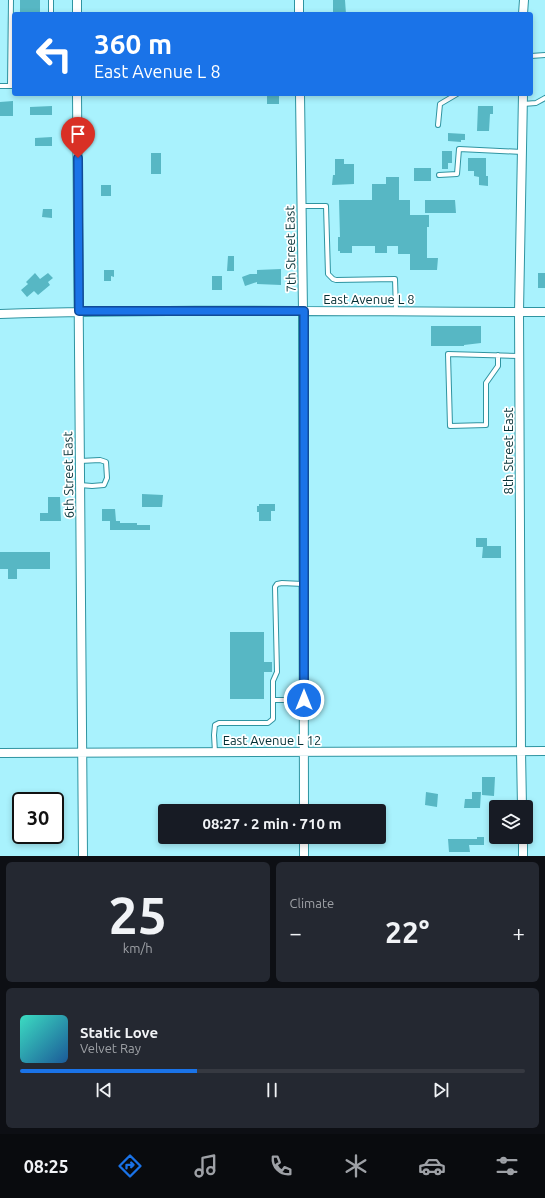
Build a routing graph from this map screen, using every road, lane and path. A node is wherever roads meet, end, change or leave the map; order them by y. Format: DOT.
graph roads {
  1 [pos="11,0"];
  2 [pos="51,0"];
  3 [pos="77,0"];
  4 [pos="299,0"];
  5 [pos="524,0"];
  6 [pos="51,12"];
  7 [pos="77,12"];
  8 [pos="299,12"];
  9 [pos="524,12"];
  10 [pos="545,54"];
  11 [pos="533,56"];
  12 [pos="0,86"];
  13 [pos="12,86"];
  14 [pos="77,96"];
  15 [pos="300,96"];
  16 [pos="454,96"];
  17 [pos="523,96"];
  18 [pos="545,98"];
  19 [pos="523,104"];
  20 [pos="438,125"];
  21 [pos="522,152"];
  22 [pos="439,175"];
  23 [pos="301,206"];
  24 [pos="79,311"];
  25 [pos="304,311"];
  26 [pos="396,311"];
  27 [pos="519,312"];
  28 [pos="545,312"];
  29 [pos="0,314"];
  30 [pos="498,355"];
  31 [pos="519,356"];
  32 [pos="80,461"];
  33 [pos="80,485"];
  34 [pos="304,584"];
  35 [pos="273,700"];
  36 [pos="304,700"];
  37 [pos="521,751"];
  38 [pos="545,751"];
  39 [pos="215,752"];
  40 [pos="304,752"];
  41 [pos="0,753"];
  42 [pos="82,753"];
  43 [pos="522,800"];
  44 [pos="304,804"];
  45 [pos="304,844"];
  46 [pos="522,844"];
  47 [pos="83,856"];
  48 [pos="304,856"];
  49 [pos="522,856"];
  1 -- 13 [label="lane"];
  2 -- 6 [label="lane"];
  3 -- 7 [label="street"];
  4 -- 8 [label="street"];
  5 -- 9 [label="street"];
  10 -- 11 [label="lane"];
  12 -- 13 [label="lane"];
  14 -- 24 [label="street, 6th Street East"];
  15 -- 23 [label="street, 7th Street East"];
  16 -- 20 [label="lane"];
  17 -- 19 [label="street, 8th Street East"];
  18 -- 19 [label="lane"];
  19 -- 21 [label="street, 8th Street East"];
  21 -- 22 [label="lane"];
  21 -- 27 [label="street, 8th Street East"];
  23 -- 25 [label="street, 7th Street East"];
  23 -- 26 [label="lane"];
  24 -- 25 [label="street, East Avenue L 8"];
  24 -- 29 [label="street, East Avenue L 8"];
  24 -- 32 [label="street, 6th Street East"];
  25 -- 26 [label="street, East Avenue L 8"];
  25 -- 34 [label="street, 7th Street East"];
  26 -- 27 [label="street, East Avenue L 8"];
  27 -- 28 [label="street, East Avenue L 8"];
  27 -- 31 [label="street, 8th Street East"];
  30 -- 30 [label="lane"];
  30 -- 31 [label="lane"];
  31 -- 37 [label="street, 8th Street East"];
  32 -- 33 [label="street, 6th Street East"];
  32 -- 33 [label="lane"];
  33 -- 42 [label="street, 6th Street East"];
  34 -- 35 [label="lane"];
  34 -- 36 [label="street, 7th Street East"];
  35 -- 36 [label="lane"];
  35 -- 39 [label="lane"];
  36 -- 40 [label="street, 7th Street East"];
  37 -- 38 [label="street, East Avenue L 12"];
  37 -- 40 [label="street, East Avenue L 12"];
  37 -- 43 [label="street, 8th Street East"];
  39 -- 40 [label="street, East Avenue L 12"];
  39 -- 42 [label="street, East Avenue L 12"];
  40 -- 44 [label="street, 7th Street East"];
  41 -- 42 [label="street, East Avenue L 12"];
  42 -- 47 [label="street, 6th Street East"];
  45 -- 48 [label="street"];
  46 -- 49 [label="street"];
}
